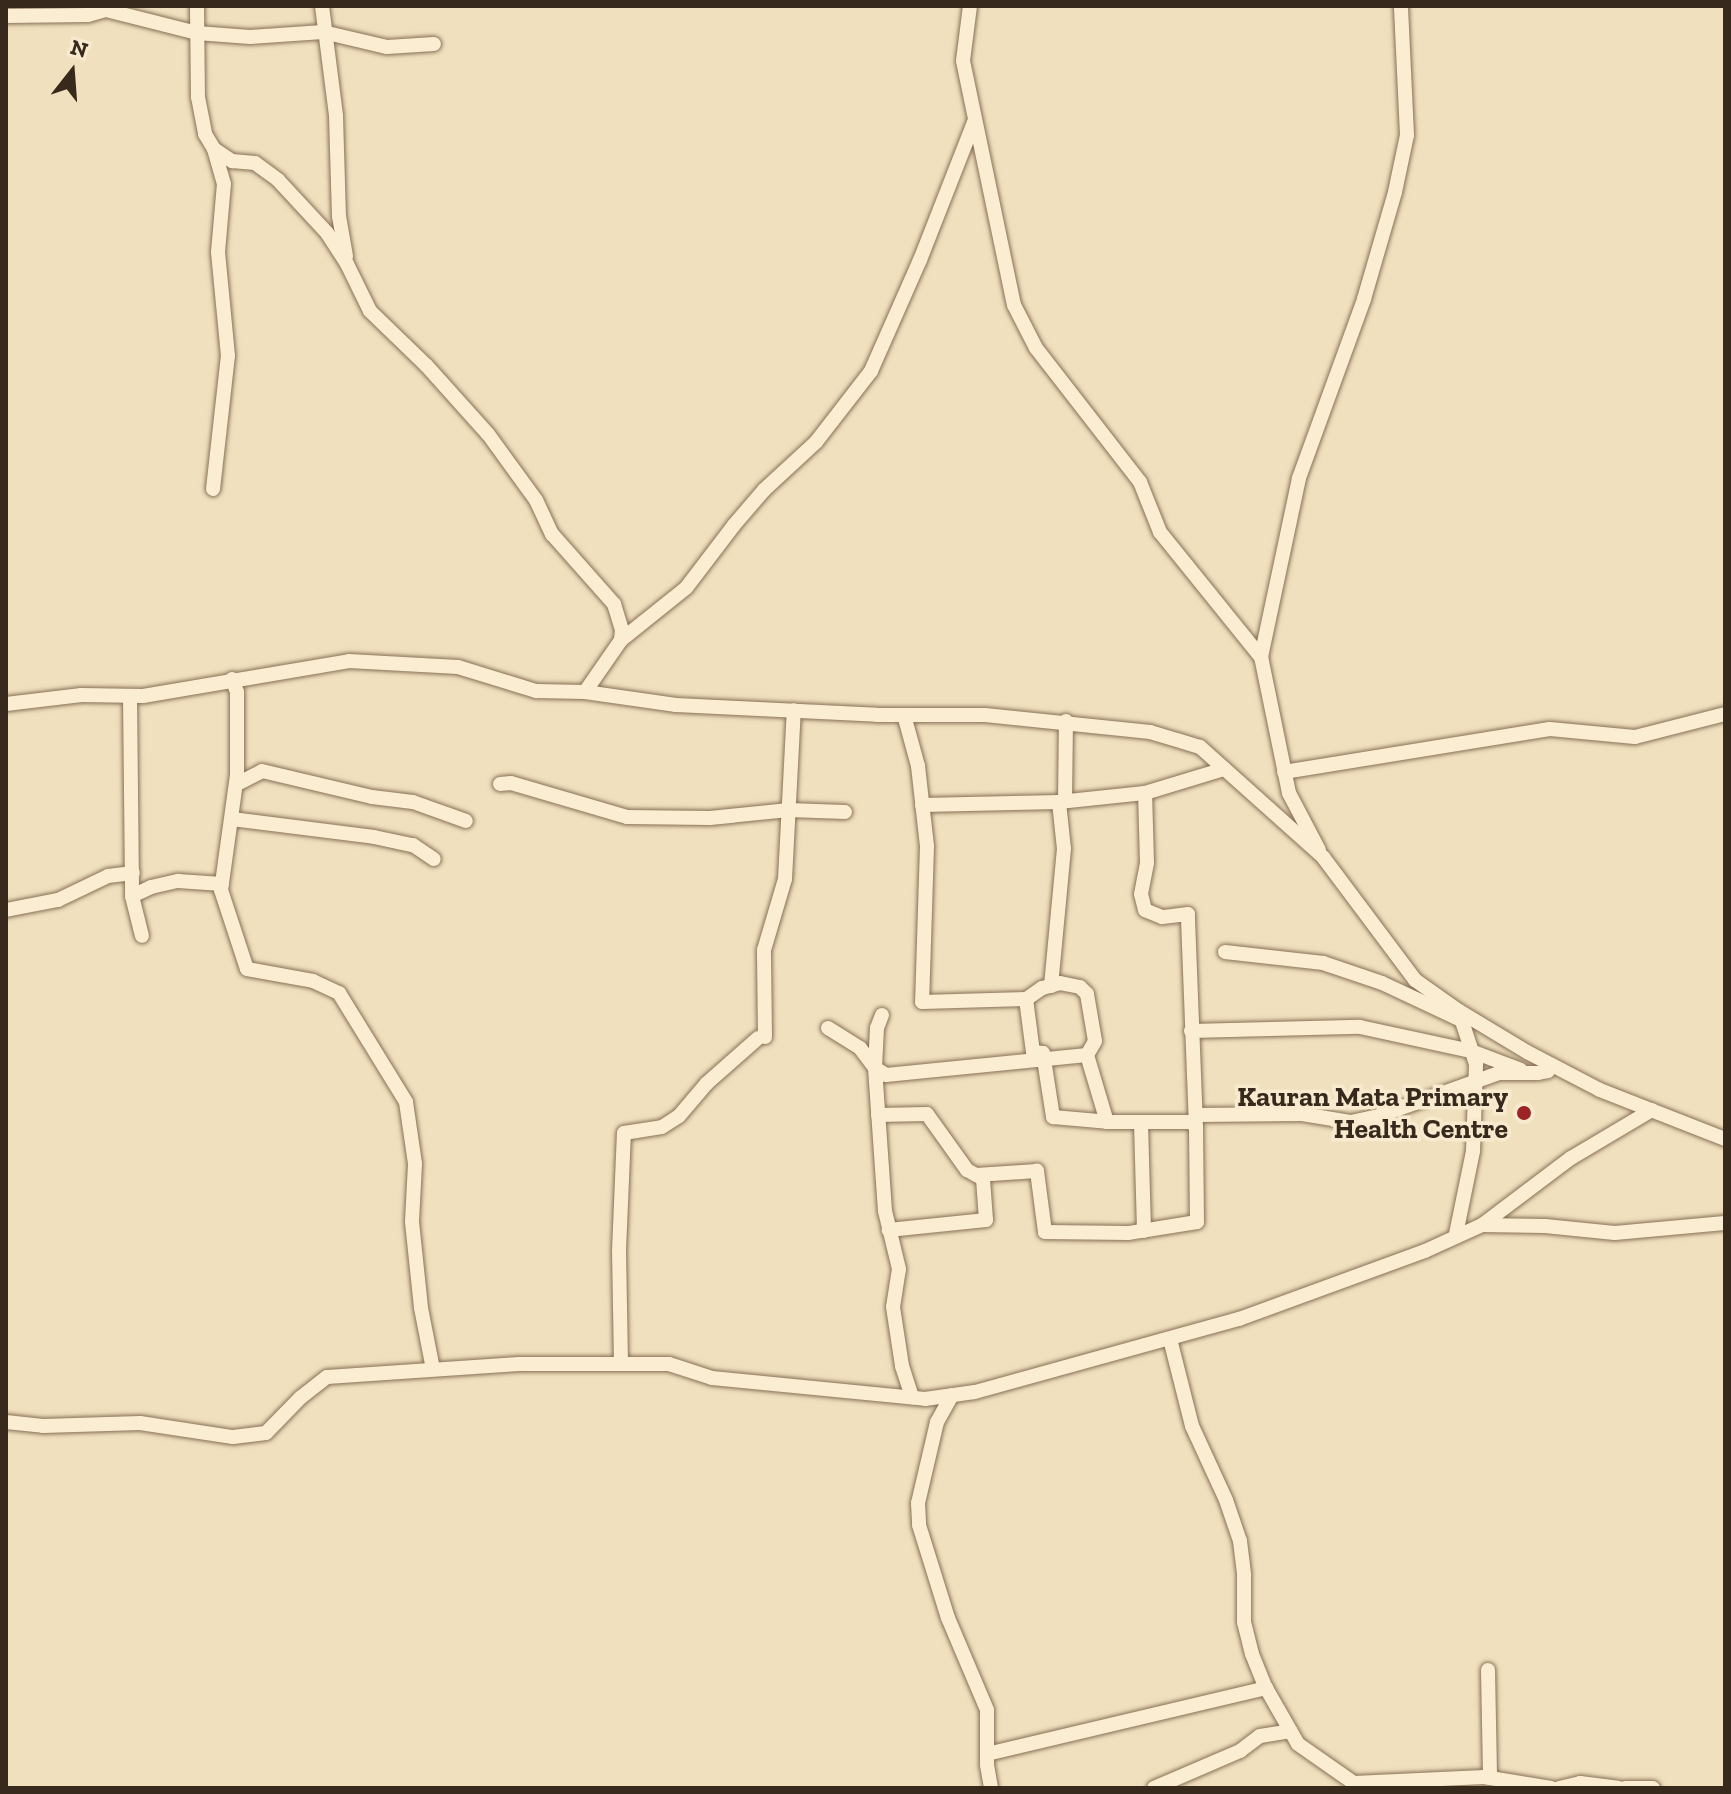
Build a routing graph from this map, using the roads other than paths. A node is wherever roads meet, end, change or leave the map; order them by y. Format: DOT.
graph roads {
  1 [pos="197,6"];
  2 [pos="322,6"];
  3 [pos="970,6"];
  4 [pos="1401,6"];
  5 [pos="108,8"];
  6 [pos="6,16"];
  7 [pos="323,32"];
  8 [pos="197,33"];
  9 [pos="434,44"];
  10 [pos="975,120"];
  11 [pos="214,149"];
  12 [pos="347,264"];
  13 [pos="213,489"];
  14 [pos="621,640"];
  15 [pos="1261,657"];
  16 [pos="232,679"];
  17 [pos="585,692"];
  18 [pos="130,696"];
  19 [pos="6,704"];
  20 [pos="794,710"];
  21 [pos="1725,714"];
  22 [pos="904,715"];
  23 [pos="1066,721"];
  24 [pos="1224,769"];
  25 [pos="1284,772"];
  26 [pos="237,784"];
  27 [pos="500,784"];
  28 [pos="1145,793"];
  29 [pos="1062,802"];
  30 [pos="922,805"];
  31 [pos="791,810"];
  32 [pos="845,812"];
  33 [pos="232,819"];
  34 [pos="466,821"];
  35 [pos="1323,857"];
  36 [pos="434,859"];
  37 [pos="133,873"];
  38 [pos="222,884"];
  39 [pos="132,896"];
  40 [pos="6,910"];
  41 [pos="142,936"];
  42 [pos="1225,952"];
  43 [pos="1051,986"];
  44 [pos="1026,999"];
  45 [pos="882,1015"];
  46 [pos="1461,1016"];
  47 [pos="828,1028"];
  48 [pos="1191,1031"];
  49 [pos="1471,1051"];
  50 [pos="1087,1055"];
  51 [pos="1044,1057"];
  52 [pos="1550,1064"];
  53 [pos="875,1068"];
  54 [pos="1530,1073"];
  55 [pos="1475,1081"];
  56 [pos="1652,1110"];
  57 [pos="878,1115"];
  58 [pos="1196,1121"];
  59 [pos="1107,1122"];
  60 [pos="1141,1123"];
  61 [pos="1725,1139"];
  62 [pos="976,1175"];
  63 [pos="1725,1223"];
  64 [pos="1482,1225"];
  65 [pos="889,1230"];
  66 [pos="1144,1231"];
  67 [pos="1456,1234"];
  68 [pos="1170,1339"];
  69 [pos="621,1364"];
  70 [pos="433,1369"];
  71 [pos="952,1395"];
  72 [pos="912,1397"];
  73 [pos="6,1422"];
  74 [pos="1488,1670"];
  75 [pos="1266,1688"];
  76 [pos="1291,1731"];
  77 [pos="987,1754"];
  78 [pos="1490,1778"];
  79 [pos="991,1788"];
  80 [pos="1154,1788"];
  81 [pos="1551,1788"];
  82 [pos="1559,1788"];
  83 [pos="1618,1788"];
  84 [pos="1625,1788"];
  85 [pos="1653,1788"];
  1 -- 8 [label="street"];
  2 -- 7 [label="street"];
  3 -- 10 [label="street"];
  4 -- 15 [label="street"];
  5 -- 6 [label="street"];
  5 -- 8 [label="street"];
  7 -- 8 [label="street"];
  7 -- 9 [label="street"];
  7 -- 12 [label="street"];
  8 -- 11 [label="street"];
  10 -- 14 [label="street"];
  10 -- 15 [label="street"];
  11 -- 12 [label="street"];
  11 -- 13 [label="street"];
  12 -- 14 [label="street"];
  14 -- 17 [label="street"];
  15 -- 25 [label="street"];
  16 -- 17 [label="street"];
  16 -- 18 [label="street"];
  16 -- 26 [label="street"];
  17 -- 20 [label="street"];
  18 -- 19 [label="street"];
  18 -- 37 [label="street"];
  20 -- 22 [label="street"];
  20 -- 31 [label="street"];
  21 -- 25 [label="street"];
  22 -- 23 [label="street"];
  22 -- 30 [label="street"];
  23 -- 24 [label="street"];
  23 -- 29 [label="street"];
  24 -- 28 [label="street"];
  24 -- 35 [label="street"];
  25 -- 35 [label="street"];
  26 -- 33 [label="street"];
  26 -- 34 [label="street"];
  27 -- 31 [label="street"];
  28 -- 29 [label="street"];
  28 -- 48 [label="street"];
  29 -- 30 [label="street"];
  29 -- 43 [label="street"];
  30 -- 44 [label="street"];
  31 -- 32 [label="street"];
  31 -- 69 [label="street"];
  33 -- 36 [label="street"];
  33 -- 38 [label="street"];
  35 -- 46 [label="street"];
  37 -- 39 [label="street"];
  37 -- 40 [label="street"];
  38 -- 39 [label="street"];
  38 -- 70 [label="street"];
  39 -- 41 [label="street"];
  42 -- 46 [label="street"];
  43 -- 44 [label="street"];
  43 -- 50 [label="street"];
  44 -- 51 [label="street"];
  45 -- 53 [label="street"];
  46 -- 49 [label="street"];
  46 -- 52 [label="street"];
  47 -- 53 [label="street"];
  48 -- 49 [label="street"];
  48 -- 58 [label="street"];
  49 -- 54 [label="street"];
  49 -- 55 [label="street"];
  50 -- 51 [label="street"];
  50 -- 59 [label="street"];
  51 -- 53 [label="street"];
  51 -- 59 [label="street"];
  52 -- 54 [label="street"];
  52 -- 56 [label="street"];
  53 -- 57 [label="street"];
  54 -- 55 [label="street"];
  55 -- 58 [label="street"];
  55 -- 67 [label="street"];
  56 -- 61 [label="street"];
  56 -- 64 [label="street"];
  57 -- 62 [label="street"];
  57 -- 65 [label="street"];
  58 -- 60 [label="street"];
  58 -- 66 [label="street"];
  59 -- 60 [label="street"];
  60 -- 66 [label="street"];
  62 -- 65 [label="street"];
  62 -- 66 [label="street"];
  63 -- 64 [label="street"];
  64 -- 67 [label="street"];
  65 -- 72 [label="street"];
  67 -- 68 [label="street"];
  68 -- 71 [label="street"];
  68 -- 75 [label="street"];
  69 -- 70 [label="street"];
  69 -- 72 [label="street"];
  70 -- 73 [label="street"];
  71 -- 72 [label="street"];
  71 -- 77 [label="street"];
  74 -- 78 [label="street"];
  75 -- 76 [label="street"];
  75 -- 77 [label="street"];
  76 -- 78 [label="street"];
  76 -- 80 [label="street"];
  77 -- 79 [label="street"];
  78 -- 81 [label="street"];
  82 -- 83 [label="street"];
  84 -- 85 [label="street"];
}
